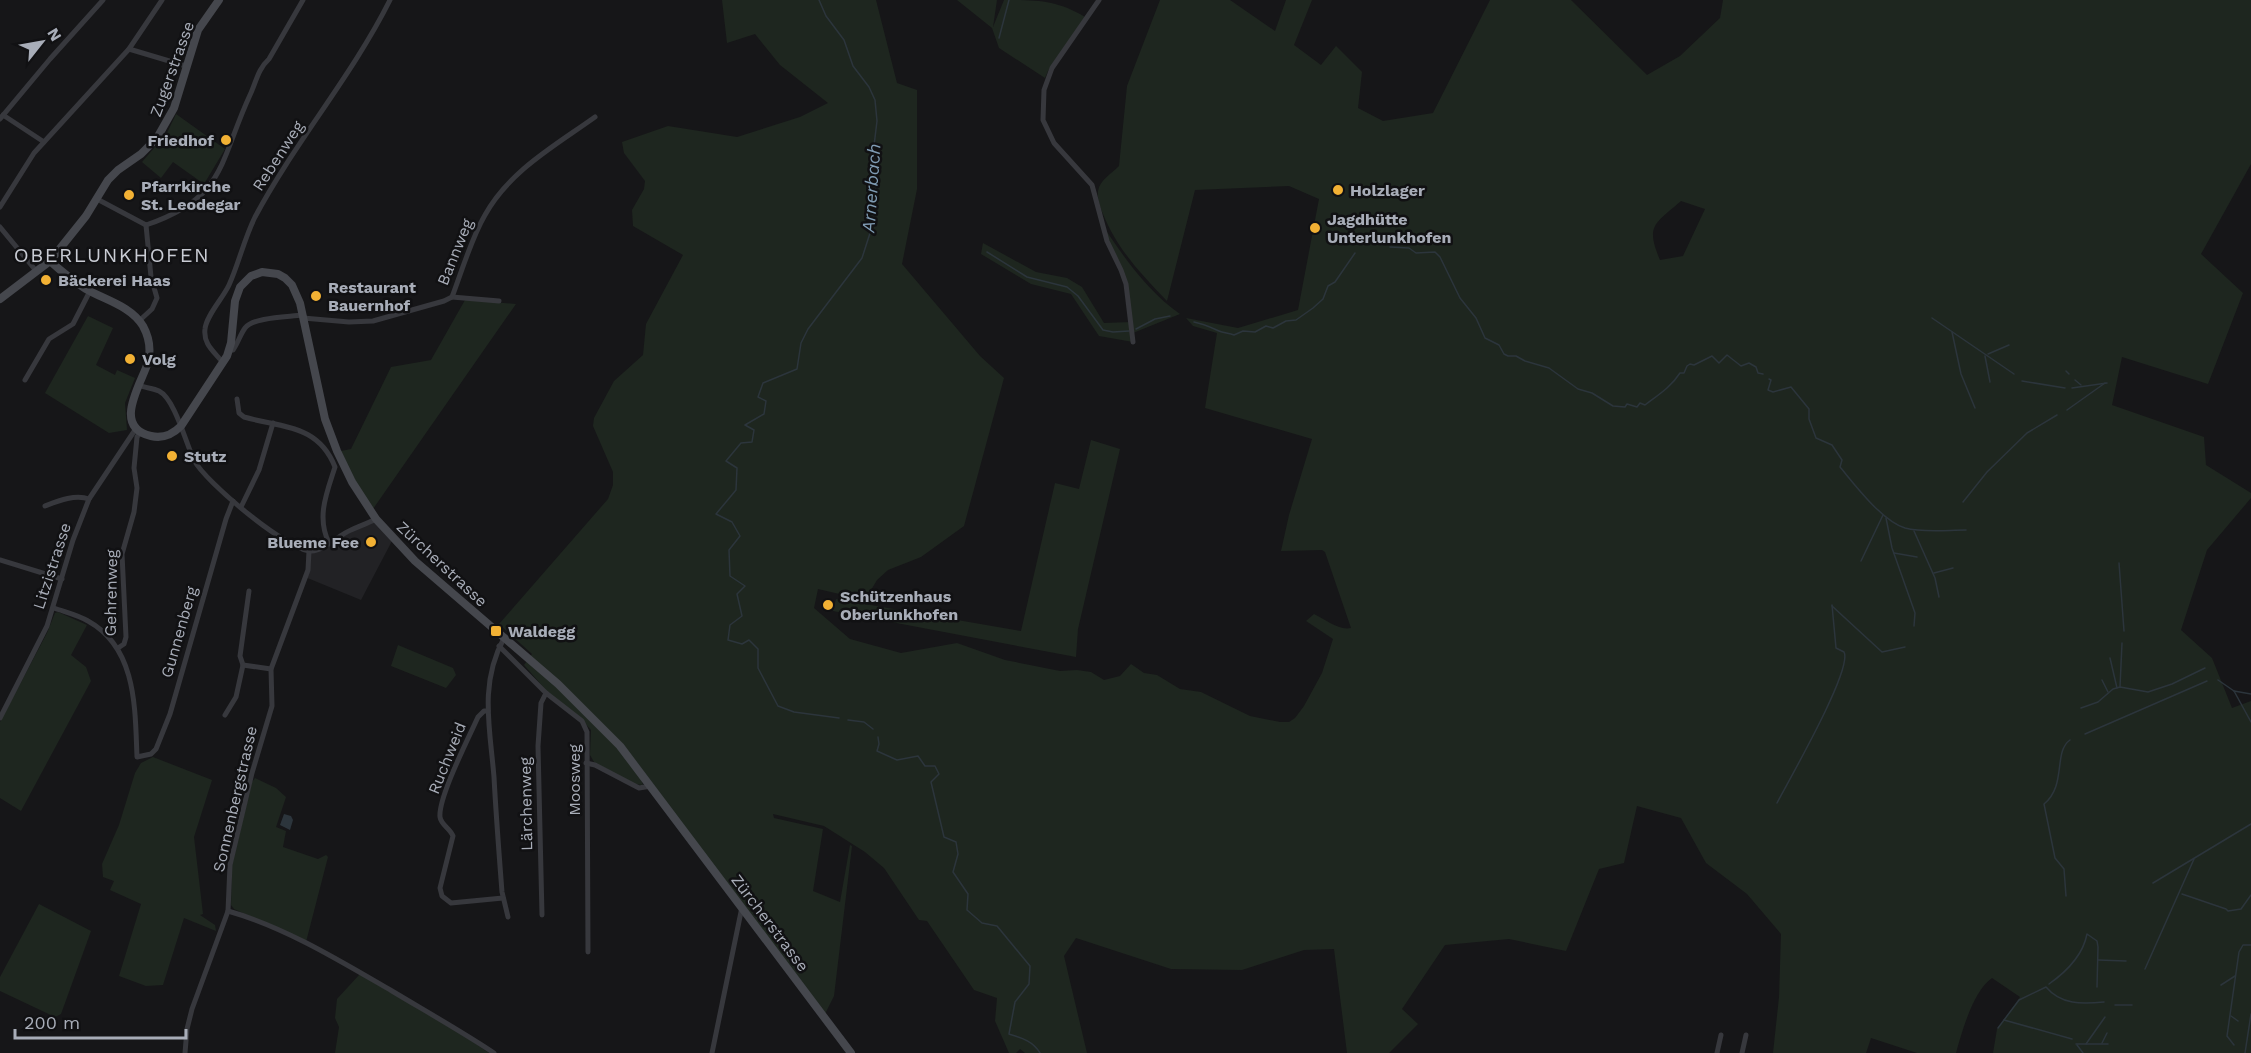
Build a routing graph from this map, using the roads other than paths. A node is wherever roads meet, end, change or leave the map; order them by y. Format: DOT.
graph roads {
  1 [pos="103,0"];
  2 [pos="162,0"];
  3 [pos="219,0"];
  4 [pos="303,0"];
  5 [pos="390,0"];
  6 [pos="1099,0"];
  7 [pos="129,50"];
  8 [pos="186,66"];
  9 [pos="2,117"];
  10 [pos="595,117"];
  11 [pos="44,142"];
  12 [pos="97,199"];
  13 [pos="0,207"];
  14 [pos="146,225"];
  15 [pos="0,227"];
  16 [pos="50,261"];
  17 [pos="37,272"];
  18 [pos="90,291"];
  19 [pos="452,297"];
  20 [pos="0,299"];
  21 [pos="499,301"];
  22 [pos="303,317"];
  23 [pos="139,321"];
  24 [pos="1133,342"];
  25 [pos="229,350"];
  26 [pos="224,363"];
  27 [pos="25,380"];
  28 [pos="138,386"];
  29 [pos="237,399"];
  30 [pos="273,423"];
  31 [pos="181,426"];
  32 [pos="139,429"];
  33 [pos="89,499"];
  34 [pos="233,501"];
  35 [pos="45,506"];
  36 [pos="241,507"];
  37 [pos="376,519"];
  38 [pos="329,543"];
  39 [pos="309,551"];
  40 [pos="0,560"];
  41 [pos="62,579"];
  42 [pos="249,591"];
  43 [pos="54,608"];
  44 [pos="504,638"];
  45 [pos="499,646"];
  46 [pos="118,648"];
  47 [pos="243,665"];
  48 [pos="272,669"];
  49 [pos="546,693"];
  50 [pos="488,711"];
  51 [pos="225,715"];
  52 [pos="0,717"];
  53 [pos="586,763"];
  54 [pos="651,786"];
  55 [pos="503,898"];
  56 [pos="742,907"];
  57 [pos="228,911"];
  58 [pos="542,915"];
  59 [pos="508,917"];
  60 [pos="588,952"];
  61 [pos="1721,1035"];
  62 [pos="1746,1035"];
  63 [pos="185,1053"];
  64 [pos="494,1053"];
  65 [pos="712,1053"];
  66 [pos="851,1053"];
  67 [pos="1717,1053"];
  68 [pos="1742,1053"];
  1 -- 9 [label="street"];
  2 -- 7 [label="street"];
  3 -- 8 [label="street, Zugerstrasse"];
  4 -- 14 [label="street"];
  5 -- 26 [label="street, Rebenweg"];
  6 -- 24 [label="street"];
  7 -- 8 [label="street"];
  7 -- 11 [label="street"];
  8 -- 12 [label="street, Zugerstrasse"];
  9 -- 11 [label="street"];
  10 -- 19 [label="street, Bannweg"];
  11 -- 13 [label="street"];
  12 -- 14 [label="street"];
  12 -- 16 [label="street, Zugerstrasse"];
  14 -- 23 [label="street"];
  15 -- 17 [label="street"];
  16 -- 17 [label="street, Zugerstrasse"];
  16 -- 18 [label="street"];
  17 -- 20 [label="street, Zugerstrasse"];
  18 -- 23 [label="street"];
  18 -- 27 [label="street"];
  19 -- 21 [label="street"];
  19 -- 22 [label="street, Bannweg"];
  22 -- 25 [label="street, Bannweg"];
  22 -- 25 [label="street, Zürcherstrasse"];
  22 -- 37 [label="street, Zürcherstrasse"];
  23 -- 28 [label="street"];
  25 -- 26 [label="street, Zürcherstrasse"];
  26 -- 31 [label="street, Zürcherstrasse"];
  28 -- 31 [label="street"];
  28 -- 32 [label="street"];
  29 -- 30 [label="street"];
  30 -- 36 [label="street"];
  30 -- 38 [label="street"];
  31 -- 32 [label="street"];
  31 -- 34 [label="street"];
  32 -- 33 [label="street, Litzistrasse"];
  32 -- 46 [label="street, Gehrenweg"];
  33 -- 35 [label="street"];
  33 -- 41 [label="street, Litzistrasse"];
  34 -- 36 [label="street"];
  34 -- 46 [label="street, Gunnenberg"];
  36 -- 39 [label="street"];
  37 -- 38 [label="street"];
  37 -- 44 [label="street, Zürcherstrasse"];
  38 -- 39 [label="street"];
  39 -- 48 [label="street, Sonnenbergstrasse"];
  40 -- 41 [label="street"];
  41 -- 43 [label="street, Litzistrasse"];
  42 -- 47 [label="street"];
  43 -- 46 [label="street"];
  43 -- 52 [label="street, Litzistrasse"];
  44 -- 45 [label="street, Ruchweid"];
  44 -- 54 [label="street, Zürcherstrasse"];
  45 -- 49 [label="street, Moosweg"];
  45 -- 50 [label="street, Ruchweid"];
  47 -- 48 [label="street"];
  47 -- 51 [label="street"];
  48 -- 57 [label="street, Sonnenbergstrasse"];
  49 -- 53 [label="street, Moosweg"];
  49 -- 58 [label="street, Lärchenweg"];
  50 -- 55 [label="street, Ruchweid"];
  50 -- 55 [label="street, Ruchweid"];
  53 -- 54 [label="street"];
  53 -- 60 [label="street, Moosweg"];
  54 -- 56 [label="street, Zürcherstrasse"];
  55 -- 59 [label="street, Ruchweid"];
  56 -- 65 [label="street"];
  56 -- 66 [label="street, Zürcherstrasse"];
  57 -- 63 [label="street, Sonnenbergstrasse"];
  57 -- 64 [label="street"];
  61 -- 67 [label="street"];
  62 -- 68 [label="street"];
}
